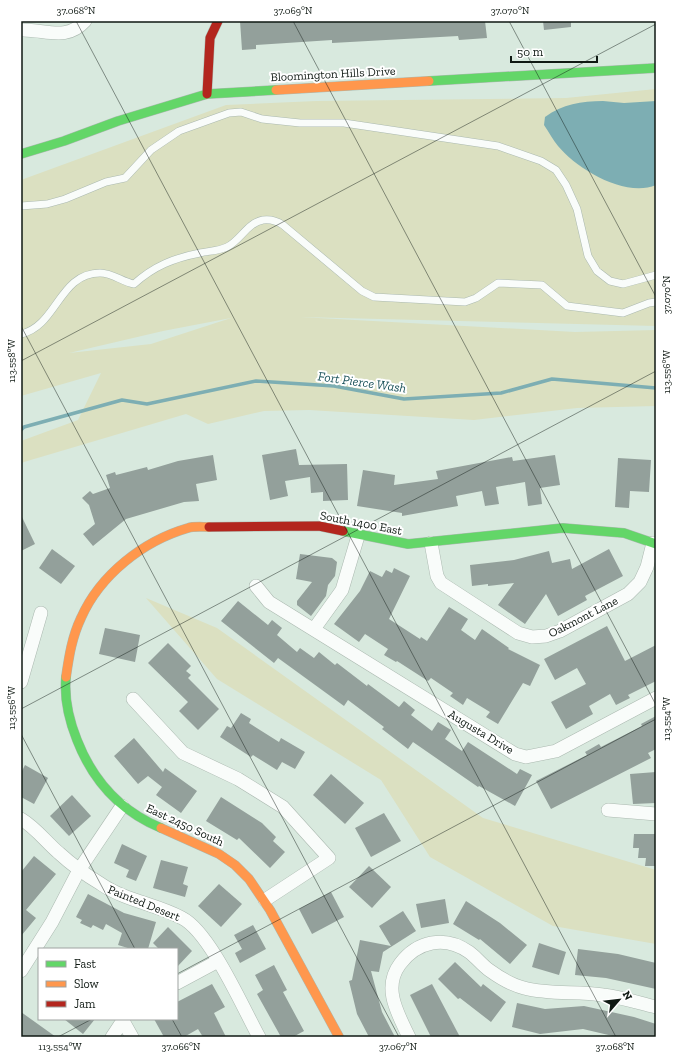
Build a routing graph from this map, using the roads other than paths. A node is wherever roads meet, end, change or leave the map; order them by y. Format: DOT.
graph roads {
  1 [pos="85,21"];
  2 [pos="218,21"];
  3 [pos="21,30"];
  4 [pos="656,68"];
  5 [pos="207,94"];
  6 [pos="21,154"];
  7 [pos="21,206"];
  8 [pos="656,275"];
  9 [pos="656,302"];
  10 [pos="21,334"];
  11 [pos="358,536"];
  12 [pos="432,543"];
  13 [pos="654,543"];
  14 [pos="256,586"];
  15 [pos="41,613"];
  16 [pos="314,629"];
  17 [pos="69,648"];
  18 [pos="21,682"];
  19 [pos="656,698"];
  20 [pos="133,699"];
  21 [pos="122,806"];
  22 [pos="608,810"];
  23 [pos="656,814"];
  24 [pos="21,819"];
  25 [pos="79,870"];
  26 [pos="265,900"];
  27 [pos="218,961"];
  28 [pos="21,970"];
  29 [pos="178,981"];
  30 [pos="656,1007"];
  31 [pos="123,1020"];
  32 [pos="112,1037"];
  33 [pos="132,1037"];
  34 [pos="259,1037"];
  35 [pos="339,1037"];
  36 [pos="409,1037"];
  1 -- 3 [label="street"];
  2 -- 5 [label="street"];
  4 -- 5 [label="street, Bloomington Hills Drive"];
  5 -- 6 [label="street, Bloomington Hills Drive"];
  7 -- 8 [label="lane"];
  9 -- 10 [label="lane"];
  11 -- 12 [label="street, South 1400 East"];
  11 -- 16 [label="street"];
  11 -- 17 [label="street, South 1400 East"];
  12 -- 13 [label="street, South 1400 East"];
  12 -- 13 [label="street, Oakmont Lane"];
  14 -- 16 [label="street, Augusta Drive"];
  15 -- 18 [label="street"];
  16 -- 19 [label="street, Augusta Drive"];
  17 -- 21 [label="street, East 2450 South"];
  20 -- 26 [label="street"];
  21 -- 25 [label="street"];
  21 -- 26 [label="street, East 2450 South"];
  22 -- 23 [label="street"];
  24 -- 25 [label="street, Painted Desert"];
  25 -- 27 [label="street, Painted Desert"];
  25 -- 28 [label="street"];
  26 -- 35 [label="street, East 2450 South"];
  27 -- 29 [label="street"];
  27 -- 34 [label="street, Painted Desert"];
  30 -- 36 [label="street"];
  31 -- 32 [label="street"];
  31 -- 33 [label="street"];
}
